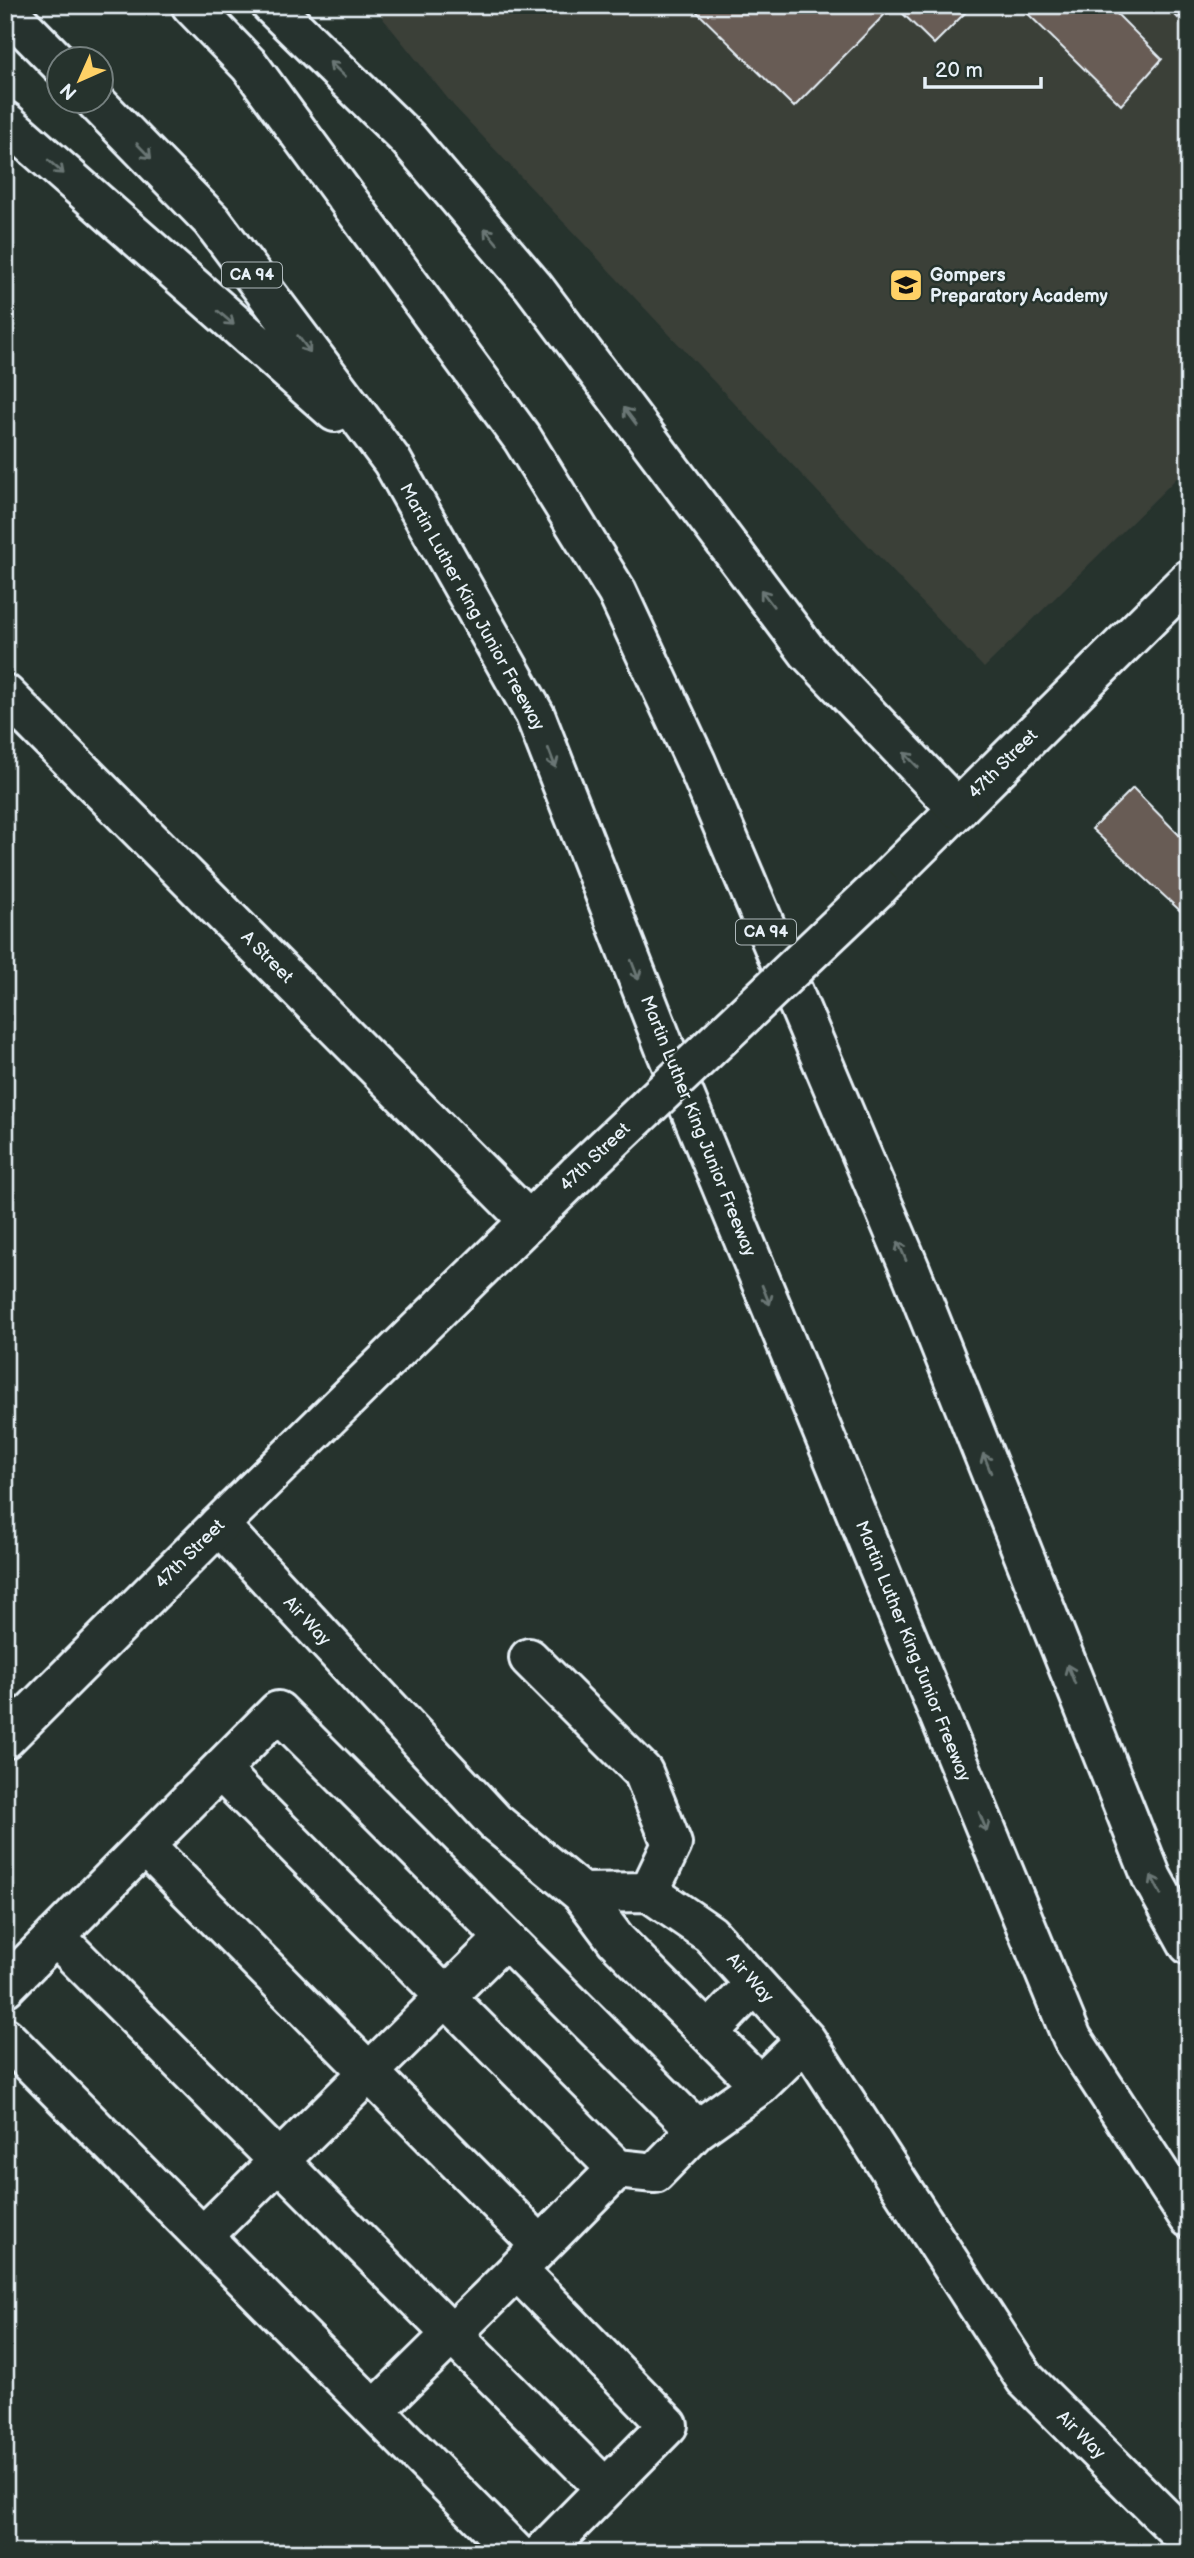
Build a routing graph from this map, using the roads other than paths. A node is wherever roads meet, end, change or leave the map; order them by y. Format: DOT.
graph roads {
  1 [pos="191,5"];
  2 [pos="271,5"];
  3 [pos="5,8"];
  4 [pos="46,50"];
  5 [pos="110,116"];
  6 [pos="5,121"];
  7 [pos="392,461"];
  8 [pos="1189,579"];
  9 [pos="5,694"];
  10 [pos="958,809"];
  11 [pos="529,1221"];
  12 [pos="219,1525"];
  13 [pos="529,1658"];
  14 [pos="5,1739"];
  15 [pos="220,1770"];
  16 [pos="145,1846"];
  17 [pos="649,1892"];
  18 [pos="582,1894"];
  19 [pos="55,1936"];
  20 [pos="505,1938"];
  21 [pos="1189,1945"];
  22 [pos="755,1984"];
  23 [pos="5,1987"];
  24 [pos="446,1997"];
  25 [pos="709,2032"];
  26 [pos="5,2037"];
  27 [pos="806,2040"];
  28 [pos="369,2073"];
  29 [pos="760,2085"];
  30 [pos="696,2130"];
  31 [pos="278,2161"];
  32 [pos="617,2169"];
  33 [pos="1189,2218"];
  34 [pos="203,2236"];
  35 [pos="529,2258"];
  36 [pos="451,2334"];
  37 [pos="375,2410"];
  38 [pos="605,2488"];
  39 [pos="1189,2542"];
  40 [pos="516,2553"];
  41 [pos="542,2553"];
  21 -- 1 [label="main road, CA 94, one-way"];
  10 -- 2 [label="main road, one-way"];
  3 -- 4 [label="main road"];
  5 -- 7 [label="main road, Martin Luther King Junior Freeway / CA 94, one-way"];
  6 -- 7 [label="main road, one-way"];
  7 -- 33 [label="main road, Martin Luther King Junior Freeway / CA 94, one-way"];
  8 -- 10 [label="main road, 47th Street"];
  9 -- 11 [label="main road, A Street"];
  10 -- 11 [label="main road, 47th Street, bridge"];
  11 -- 12 [label="main road, 47th Street"];
  12 -- 14 [label="main road, 47th Street"];
  12 -- 18 [label="main road, Air Way"];
  13 -- 17 [label="main road"];
  15 -- 16 [label="main road"];
  15 -- 20 [label="main road"];
  15 -- 24 [label="main road"];
  16 -- 19 [label="main road"];
  16 -- 28 [label="main road"];
  17 -- 18 [label="main road"];
  17 -- 22 [label="main road, Air Way"];
  18 -- 25 [label="main road, Air Way"];
  19 -- 23 [label="main road"];
  19 -- 31 [label="main road"];
  20 -- 24 [label="main road"];
  20 -- 30 [label="main road"];
  22 -- 25 [label="main road"];
  22 -- 27 [label="main road, Air Way"];
  24 -- 28 [label="main road"];
  24 -- 32 [label="main road"];
  25 -- 29 [label="main road, Air Way"];
  26 -- 34 [label="main road"];
  27 -- 29 [label="main road"];
  27 -- 39 [label="main road, Air Way"];
  28 -- 31 [label="main road"];
  28 -- 35 [label="main road"];
  29 -- 30 [label="main road"];
  30 -- 32 [label="main road"];
  31 -- 34 [label="main road"];
  31 -- 36 [label="main road"];
  32 -- 35 [label="main road"];
  34 -- 37 [label="main road"];
  35 -- 36 [label="main road"];
  35 -- 38 [label="main road"];
  36 -- 37 [label="main road"];
  36 -- 38 [label="main road"];
  37 -- 40 [label="main road"];
  38 -- 41 [label="main road"];
}
